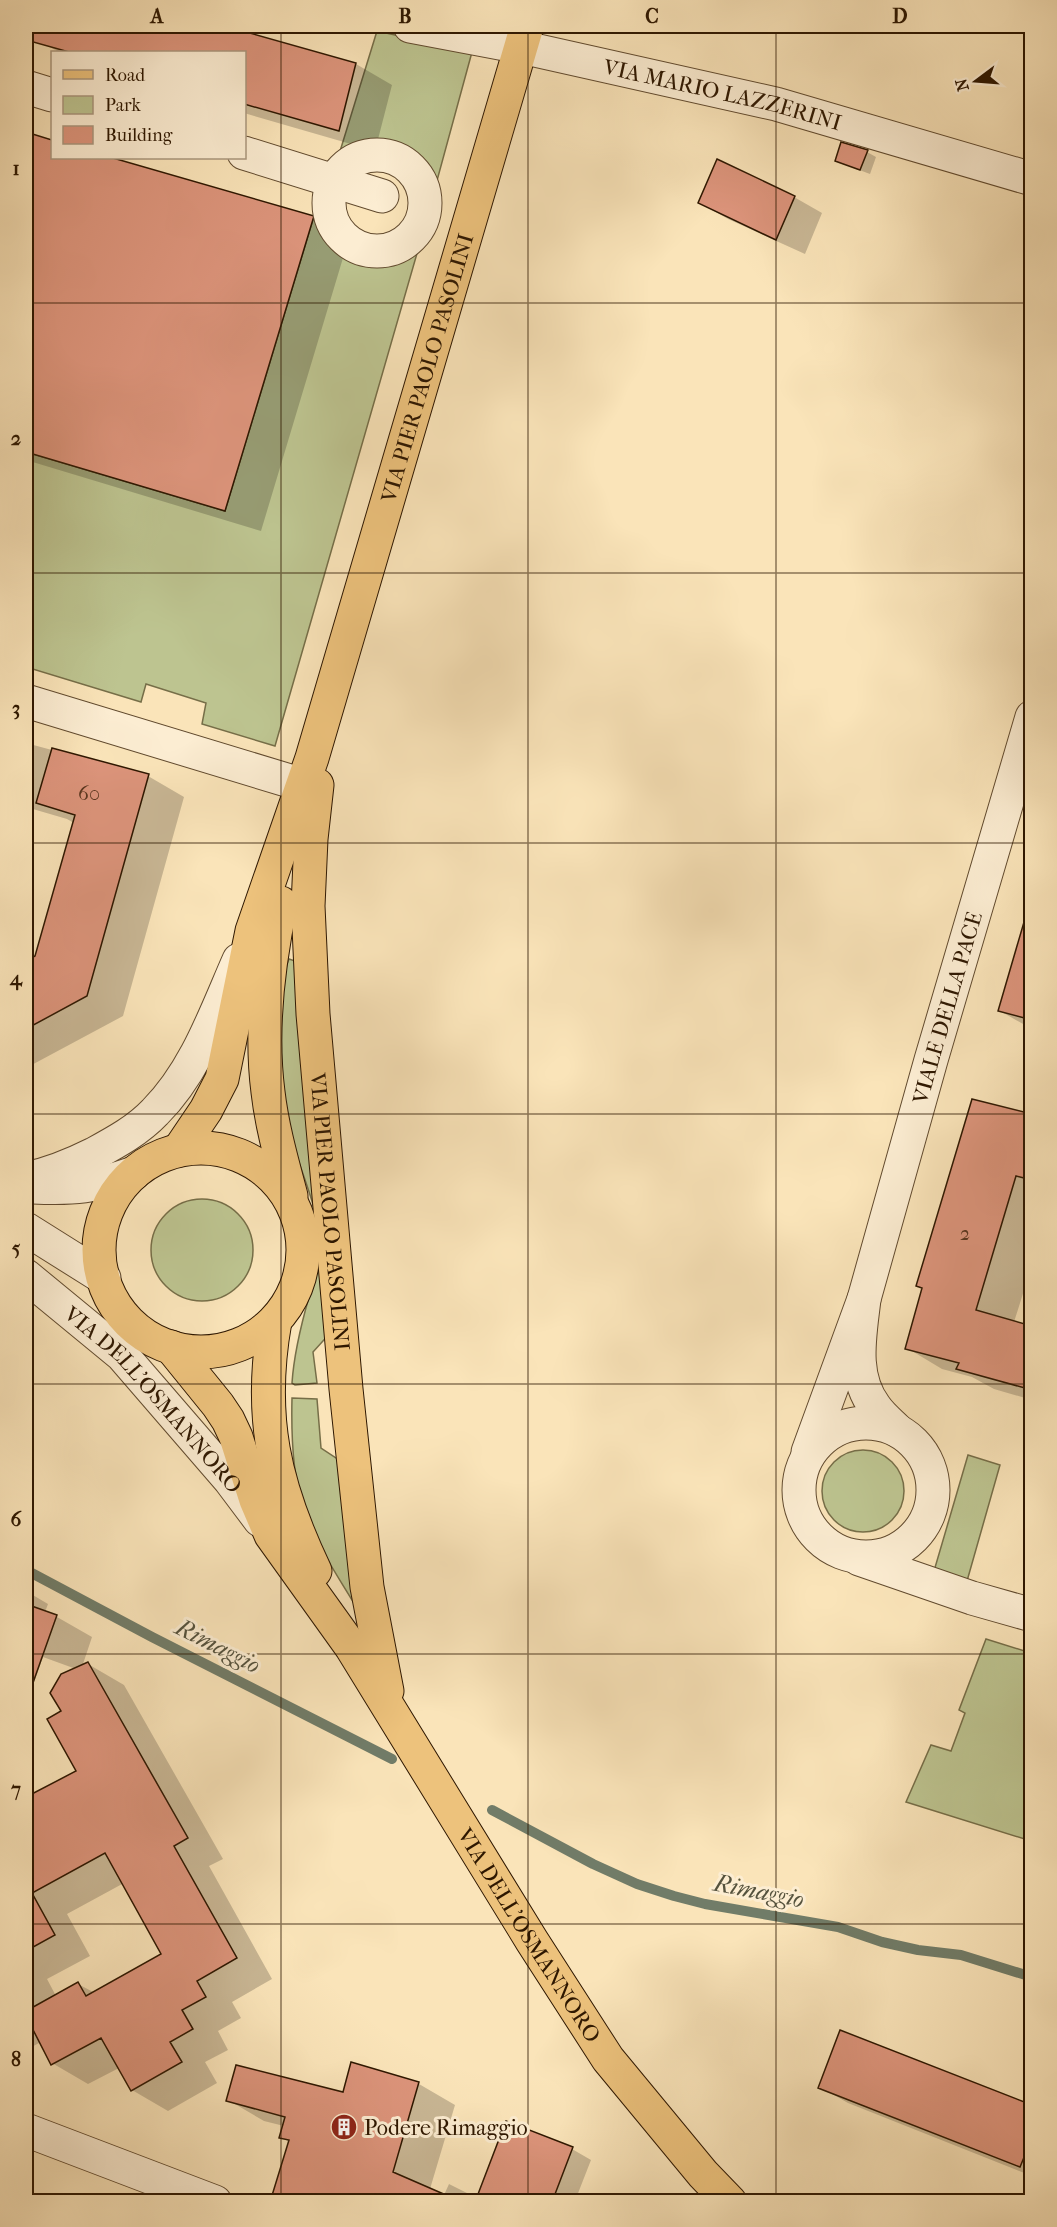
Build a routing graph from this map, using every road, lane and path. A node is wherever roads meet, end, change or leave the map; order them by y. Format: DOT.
graph roads {
  1 [pos="410,26"];
  2 [pos="524,36"];
  3 [pos="26,87"];
  4 [pos="51,95"];
  5 [pos="246,154"];
  6 [pos="1032,179"];
  7 [pos="382,196"];
  8 [pos="26,701"];
  9 [pos="326,710"];
  10 [pos="1032,717"];
  11 [pos="308,771"];
  12 [pos="252,931"];
  13 [pos="179,1150"];
  14 [pos="134,1173"];
  15 [pos="26,1179"];
  16 [pos="26,1186"];
  17 [pos="292,1203"];
  18 [pos="26,1229"];
  19 [pos="26,1276"];
  20 [pos="104,1278"];
  21 [pos="864,1299"];
  22 [pos="274,1321"];
  23 [pos="171,1347"];
  24 [pos="897,1430"];
  25 [pos="802,1468"];
  26 [pos="271,1535"];
  27 [pos="843,1554"];
  28 [pos="1032,1615"];
  29 [pos="352,1648"];
  30 [pos="391,1711"];
  31 [pos="26,2130"];
  32 [pos="215,2202"];
  33 [pos="730,2202"];
  1 -- 2 [label="street, VIA MARIO LAZZERINI"];
  2 -- 6 [label="street, VIA MARIO LAZZERINI"];
  2 -- 9 [label="main road, VIA PIER PAOLO PASOLINI"];
  3 -- 4 [label="street"];
  5 -- 7 [label="street"];
  8 -- 11 [label="street"];
  9 -- 11 [label="main road, VIA PIER PAOLO PASOLINI"];
  9 -- 30 [label="main road, VIA PIER PAOLO PASOLINI"];
  10 -- 21 [label="street, VIALE DELLA PACE"];
  11 -- 12 [label="main road, VIA PIER PAOLO PASOLINI"];
  11 -- 17 [label="main road, VIA PIER PAOLO PASOLINI"];
  12 -- 13 [label="main road, VIA PIER PAOLO PASOLINI"];
  12 -- 15 [label="street, VIA PIER PAOLO PASOLINI"];
  13 -- 14 [label="main road, VIA DELL'OSMANNORO"];
  13 -- 17 [label="main road, VIA DELL'OSMANNORO"];
  14 -- 16 [label="street, VIA DELL'OSMANNORO"];
  14 -- 20 [label="main road, VIA DELL'OSMANNORO"];
  17 -- 22 [label="main road, VIA DELL'OSMANNORO"];
  18 -- 20 [label="street"];
  19 -- 26 [label="street, VIA DELL'OSMANNORO"];
  20 -- 23 [label="main road, VIA DELL'OSMANNORO"];
  21 -- 24 [label="street, VIALE DELLA PACE"];
  21 -- 25 [label="street, VIALE DELLA PACE"];
  22 -- 23 [label="main road, VIA DELL'OSMANNORO"];
  22 -- 29 [label="main road, VIA DELL'OSMANNORO"];
  23 -- 26 [label="main road, VIA DELL'OSMANNORO"];
  24 -- 25 [label="street"];
  24 -- 27 [label="street"];
  25 -- 27 [label="street"];
  26 -- 29 [label="main road, VIA DELL'OSMANNORO"];
  27 -- 28 [label="street"];
  29 -- 30 [label="main road, VIA DELL'OSMANNORO"];
  30 -- 33 [label="main road, VIA DELL'OSMANNORO"];
  31 -- 32 [label="street"];
}
